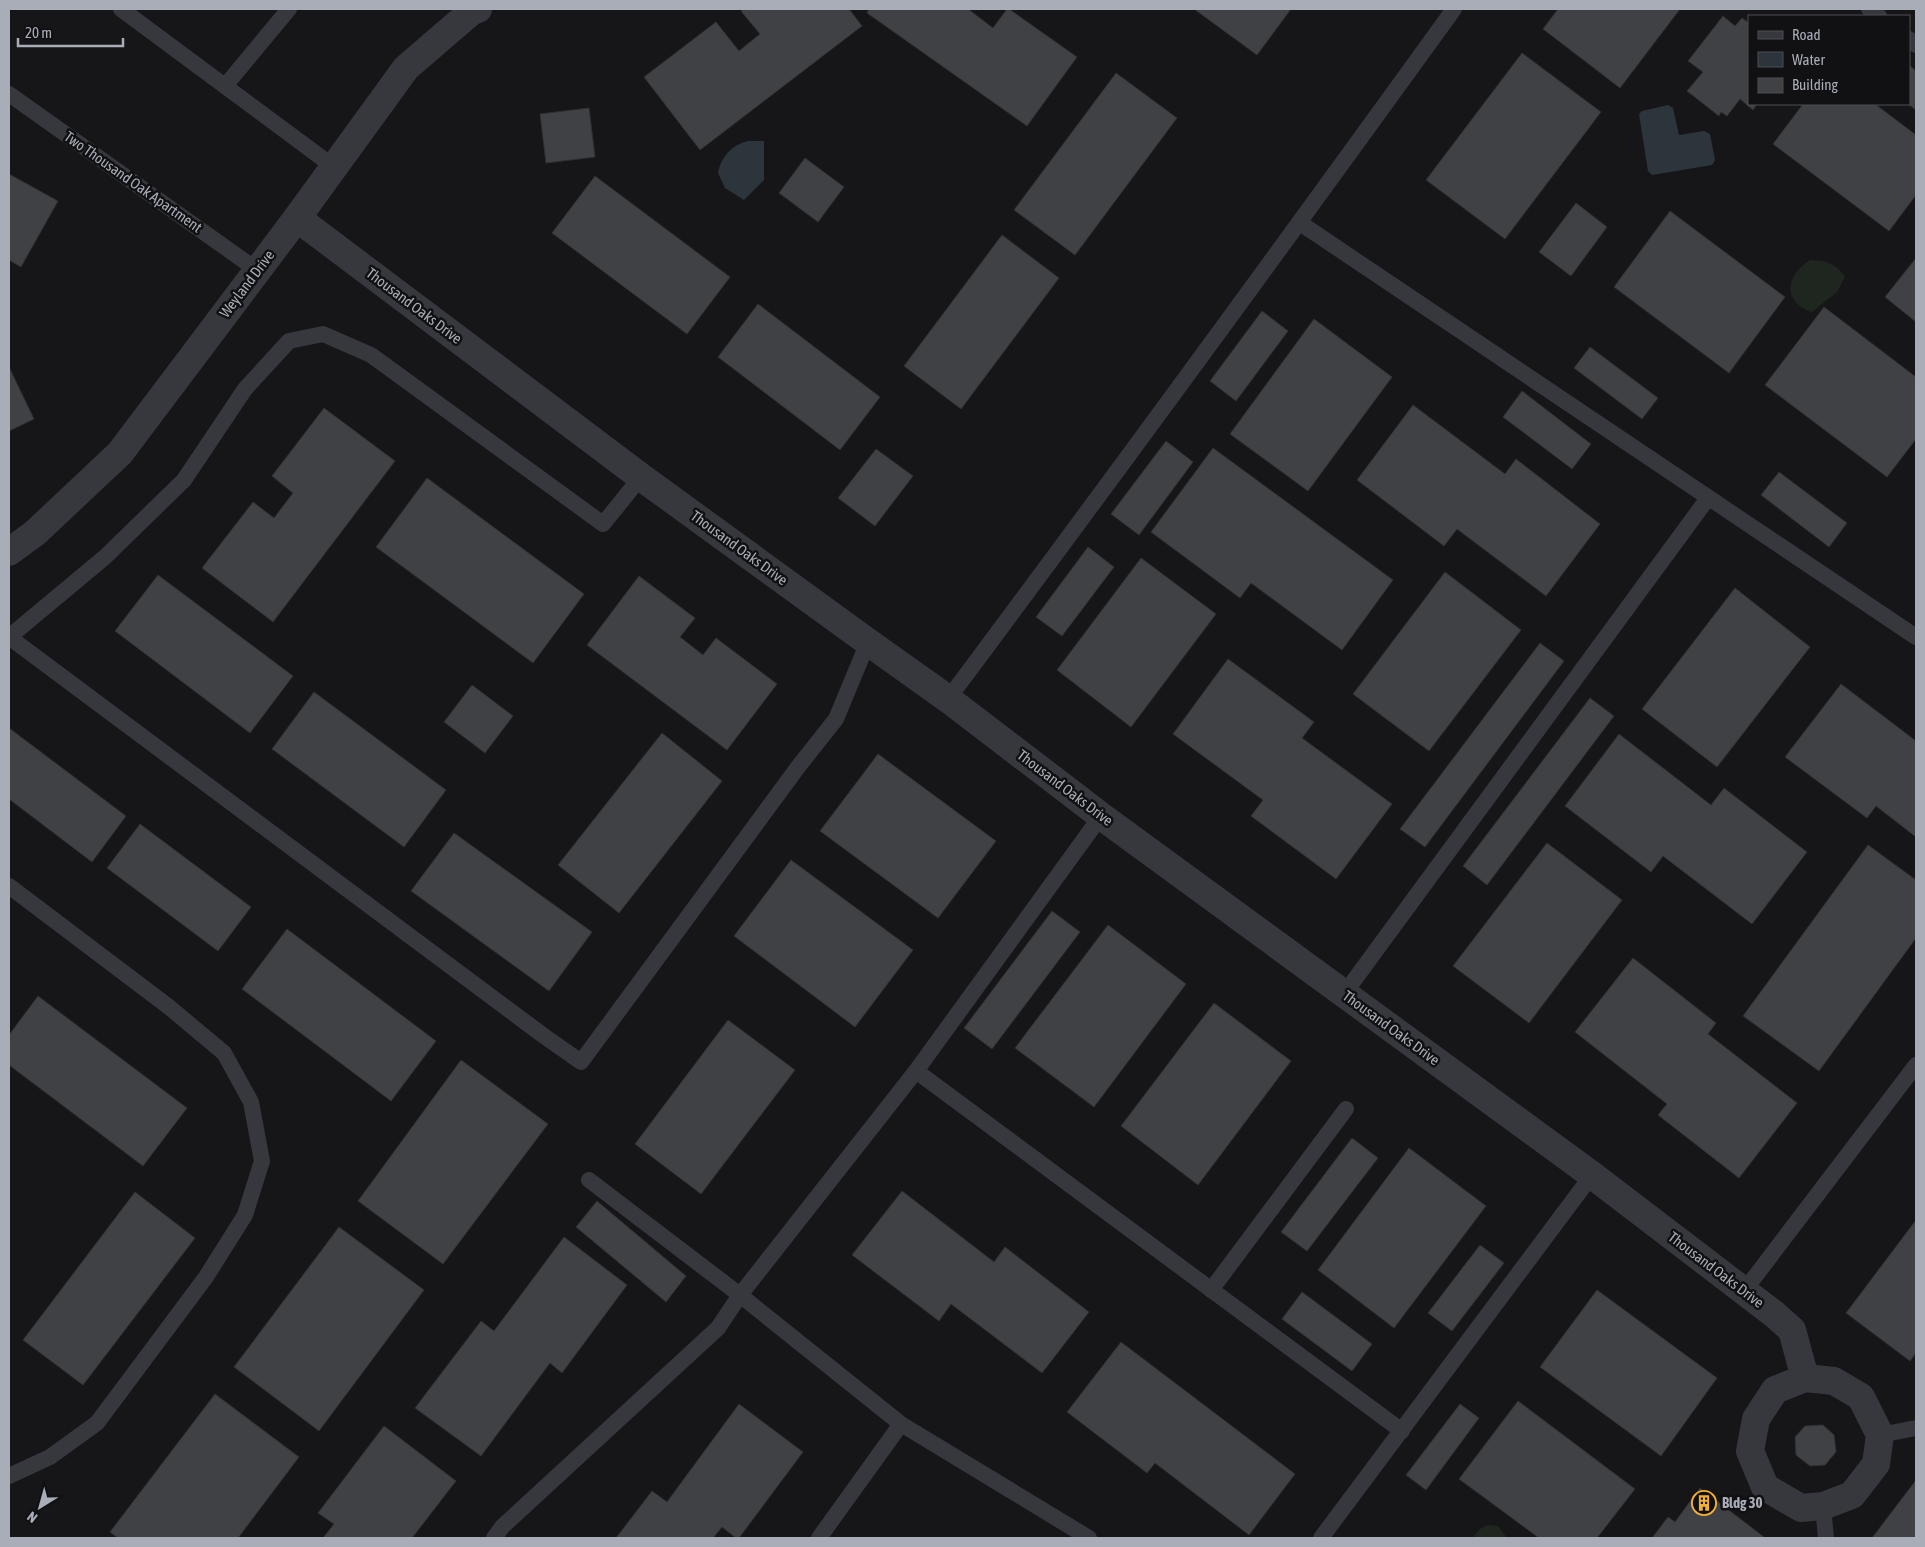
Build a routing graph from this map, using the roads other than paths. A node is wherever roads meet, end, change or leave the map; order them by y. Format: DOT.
graph roads {
  1 [pos="121,9"];
  2 [pos="289,9"];
  3 [pos="478,9"];
  4 [pos="1454,9"];
  5 [pos="225,86"];
  6 [pos="9,94"];
  7 [pos="334,167"];
  8 [pos="297,218"];
  9 [pos="1300,223"];
  10 [pos="257,270"];
  11 [pos="642,477"];
  12 [pos="1708,498"];
  13 [pos="9,552"];
  14 [pos="9,637"];
  15 [pos="1916,637"];
  16 [pos="868,642"];
  17 [pos="948,699"];
  18 [pos="1101,816"];
  19 [pos="9,886"];
  20 [pos="1344,994"];
  21 [pos="1916,1065"];
  22 [pos="916,1071"];
  23 [pos="1346,1109"];
  24 [pos="1592,1174"];
  25 [pos="589,1180"];
  26 [pos="1211,1290"];
  27 [pos="1744,1291"];
  28 [pos="740,1295"];
  29 [pos="1805,1378"];
  30 [pos="901,1424"];
  31 [pos="1916,1428"];
  32 [pos="1402,1431"];
  33 [pos="1880,1435"];
  34 [pos="9,1476"];
  35 [pos="1823,1506"];
  36 [pos="494,1538"];
  37 [pos="818,1538"];
  38 [pos="1089,1538"];
  39 [pos="1321,1538"];
  40 [pos="1826,1538"];
  1 -- 5 [label="lane"];
  2 -- 5 [label="lane"];
  3 -- 7 [label="street, Weyland Drive"];
  4 -- 9 [label="lane"];
  5 -- 7 [label="lane"];
  6 -- 10 [label="lane, Two Thousand Oak Apartment"];
  7 -- 8 [label="street, Weyland Drive"];
  8 -- 10 [label="street, Weyland Drive"];
  8 -- 11 [label="street, Thousand Oaks Drive"];
  9 -- 12 [label="lane"];
  9 -- 17 [label="lane"];
  10 -- 13 [label="street, Weyland Drive"];
  11 -- 14 [label="lane"];
  11 -- 16 [label="street, Thousand Oaks Drive"];
  12 -- 15 [label="lane"];
  12 -- 20 [label="lane"];
  14 -- 16 [label="lane"];
  16 -- 17 [label="street, Thousand Oaks Drive"];
  17 -- 18 [label="street, Thousand Oaks Drive"];
  18 -- 20 [label="street, Thousand Oaks Drive"];
  18 -- 22 [label="lane"];
  19 -- 34 [label="lane"];
  20 -- 24 [label="street, Thousand Oaks Drive"];
  21 -- 27 [label="lane"];
  22 -- 26 [label="lane"];
  22 -- 28 [label="lane"];
  23 -- 26 [label="lane"];
  24 -- 27 [label="street, Thousand Oaks Drive"];
  24 -- 32 [label="lane"];
  25 -- 28 [label="lane"];
  26 -- 32 [label="lane"];
  27 -- 29 [label="street, Thousand Oaks Drive"];
  28 -- 30 [label="lane"];
  28 -- 36 [label="lane"];
  29 -- 33 [label="street"];
  29 -- 35 [label="street"];
  30 -- 37 [label="lane"];
  30 -- 38 [label="lane"];
  31 -- 33 [label="lane"];
  32 -- 39 [label="lane"];
  33 -- 35 [label="street"];
  35 -- 40 [label="lane"];
}
